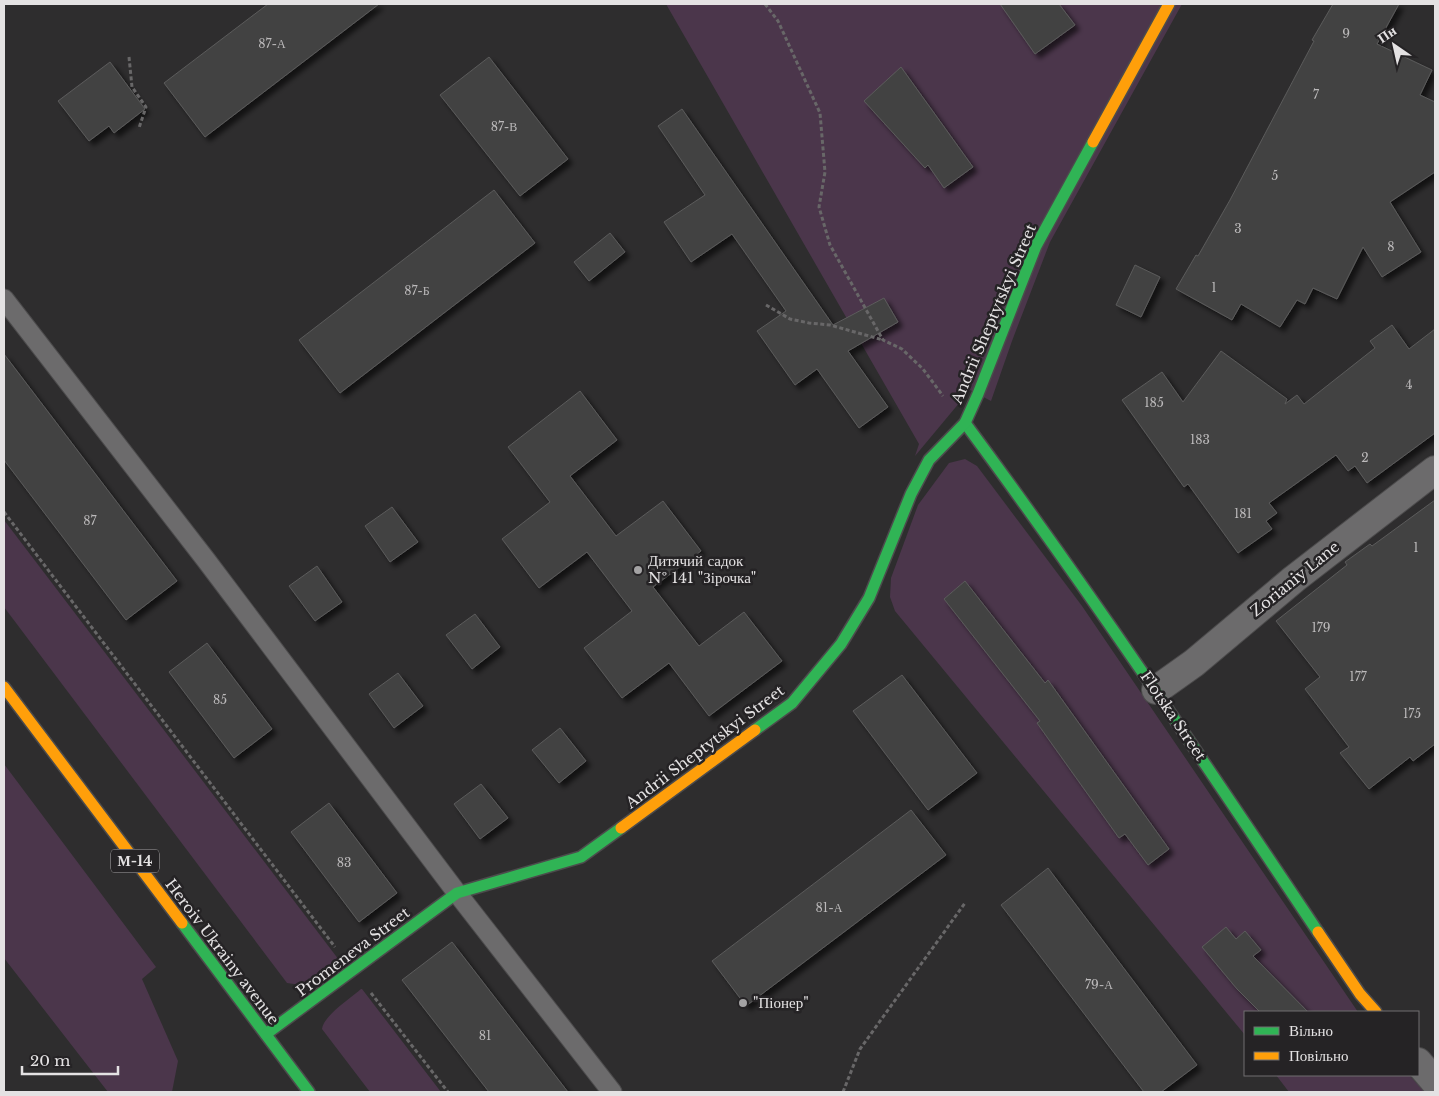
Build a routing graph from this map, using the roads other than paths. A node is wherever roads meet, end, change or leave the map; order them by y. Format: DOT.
graph roads {
  1 [pos="1169,4"];
  2 [pos="4,299"];
  3 [pos="965,423"];
  4 [pos="1435,470"];
  5 [pos="4,687"];
  6 [pos="1156,690"];
  7 [pos="457,893"];
  8 [pos="1375,1011"];
  9 [pos="266,1034"];
  10 [pos="1419,1063"];
  11 [pos="1435,1082"];
  12 [pos="309,1092"];
  13 [pos="612,1092"];
  1 -- 3 [label="main road, Andrii Sheptytskyi Street"];
  2 -- 7 [label="lane"];
  3 -- 6 [label="main road, Flotska Street"];
  3 -- 7 [label="main road, Andrii Sheptytskyi Street"];
  4 -- 6 [label="street, Zorianiy Lane"];
  5 -- 9 [label="main road, Heroiv Ukrainy avenue / М-14"];
  6 -- 8 [label="main road, Flotska Street"];
  7 -- 9 [label="main road, Promeneva Street"];
  7 -- 13 [label="lane"];
  9 -- 12 [label="main road, Heroiv Ukrainy avenue / М-14"];
  10 -- 11 [label="street"];
}
